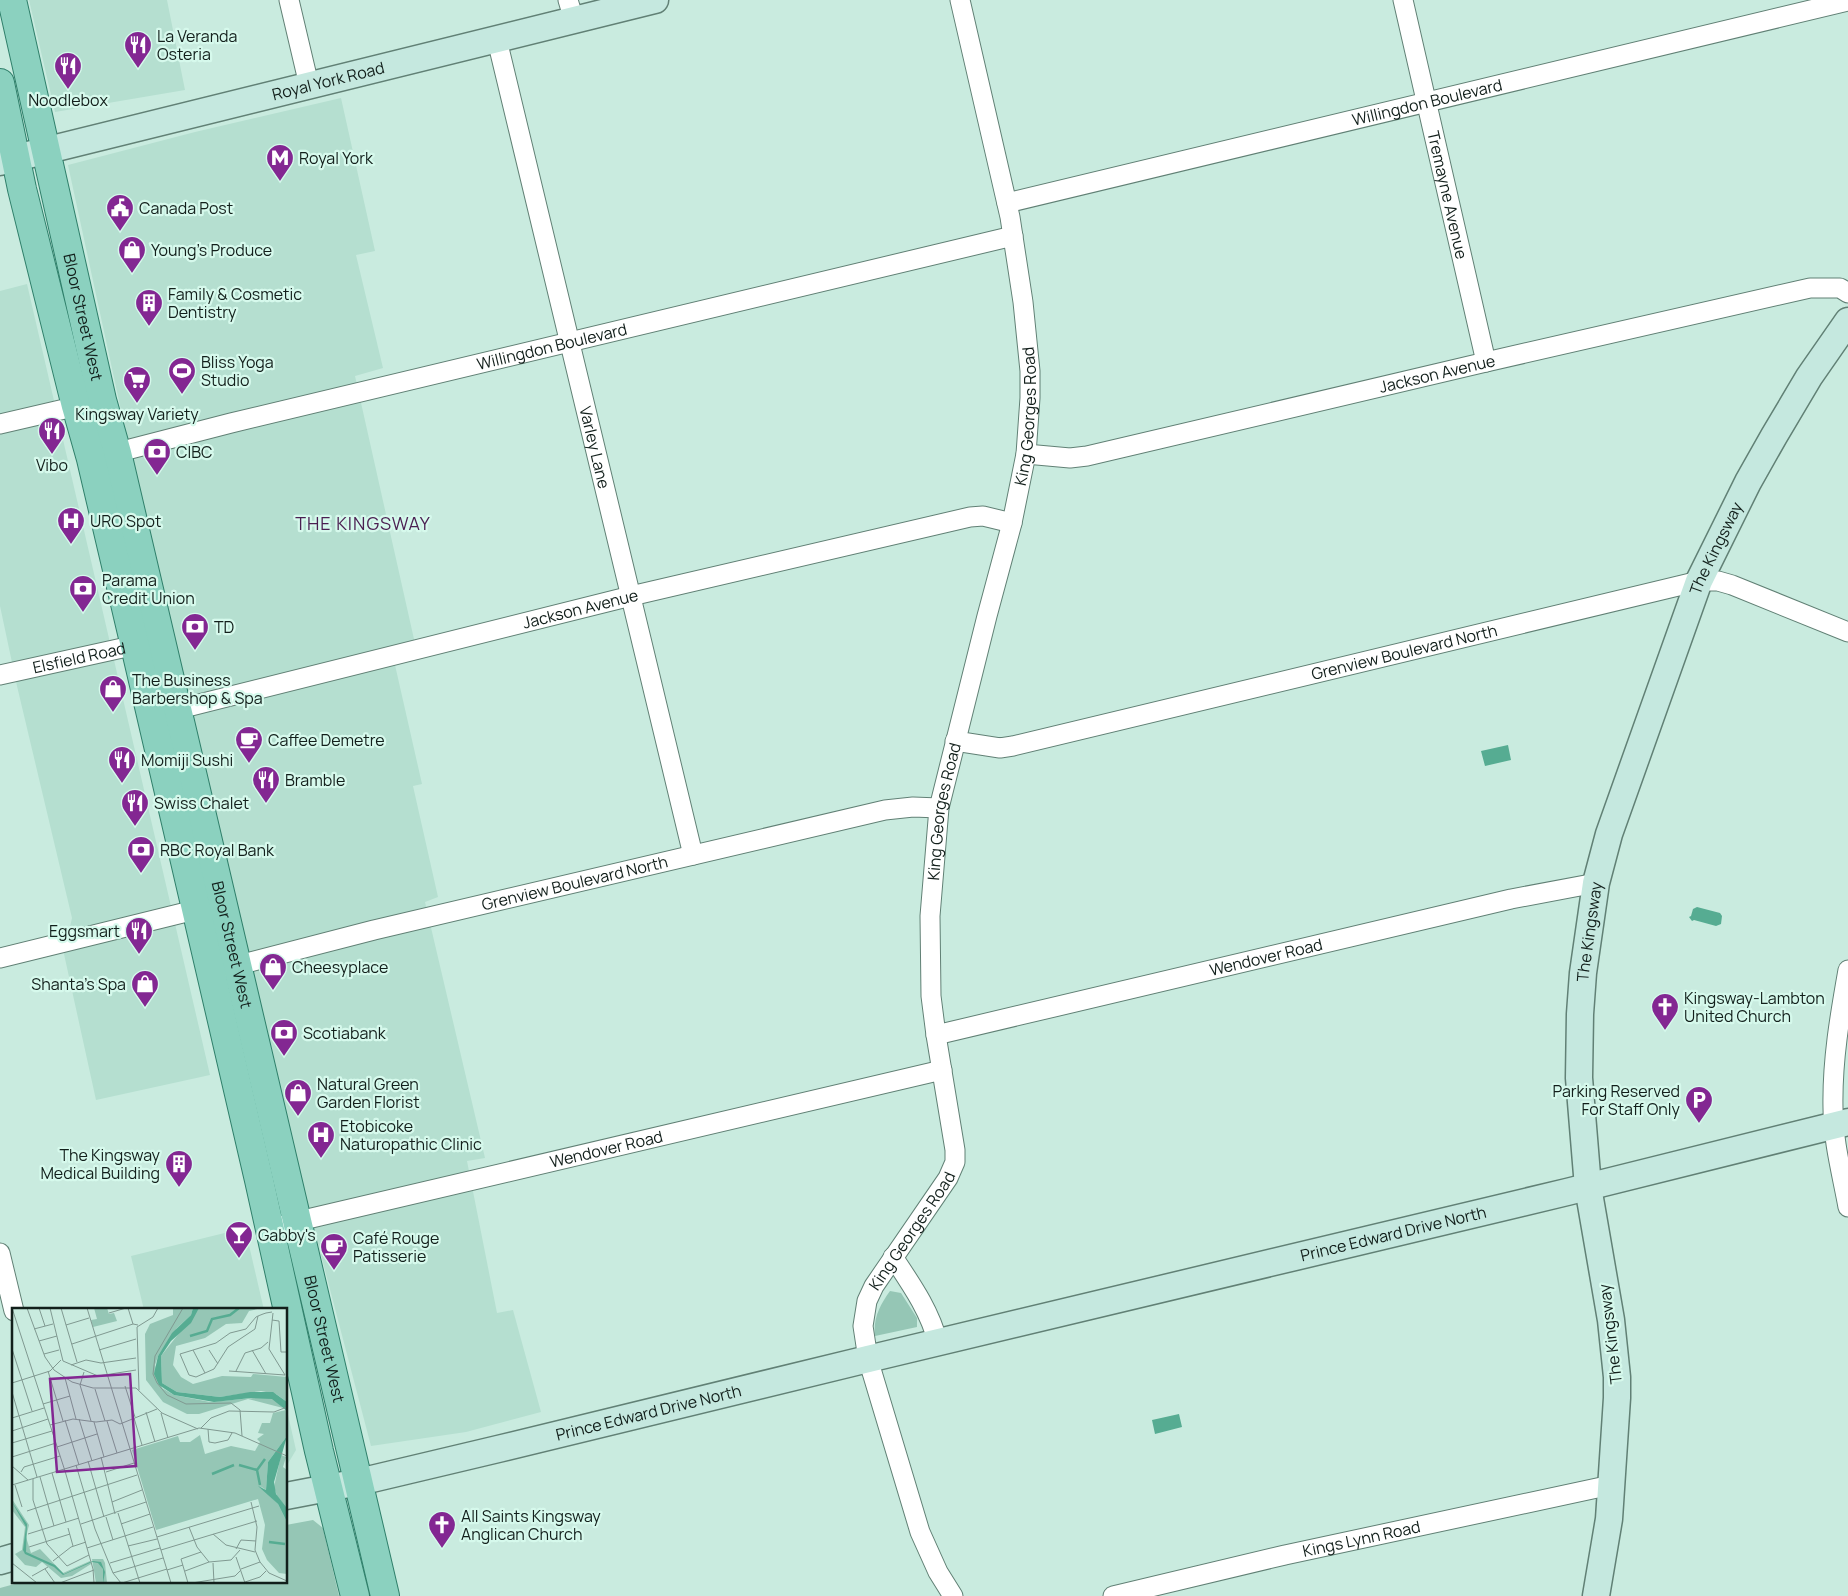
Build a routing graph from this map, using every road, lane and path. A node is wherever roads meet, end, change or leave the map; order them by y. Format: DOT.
graph roads {
  1 [pos="12,0"];
  2 [pos="289,0"];
  3 [pos="654,0"];
  4 [pos="960,0"];
  5 [pos="1403,0"];
  6 [pos="1848,1"];
  7 [pos="571,10"];
  8 [pos="498,40"];
  9 [pos="0,83"];
  10 [pos="308,85"];
  11 [pos="1426,101"];
  12 [pos="46,151"];
  13 [pos="8,160"];
  14 [pos="1007,203"];
  15 [pos="1013,236"];
  16 [pos="1848,292"];
  17 [pos="1848,321"];
  18 [pos="570,342"];
  19 [pos="1486,362"];
  20 [pos="102,400"];
  21 [pos="76,406"];
  22 [pos="0,424"];
  23 [pos="1026,454"];
  24 [pos="104,456"];
  25 [pos="1012,523"];
  26 [pos="1699,581"];
  27 [pos="631,596"];
  28 [pos="1848,632"];
  29 [pos="148,643"];
  30 [pos="0,675"];
  31 [pos="164,712"];
  32 [pos="955,742"];
  33 [pos="939,808"];
  34 [pos="693,855"];
  35 [pos="1596,884"];
  36 [pos="209,907"];
  37 [pos="0,958"];
  38 [pos="224,969"];
  39 [pos="1848,970"];
  40 [pos="936,1035"];
  41 [pos="942,1070"];
  42 [pos="1841,1124"];
  43 [pos="1588,1187"];
  44 [pos="1848,1206"];
  45 [pos="296,1221"];
  46 [pos="270,1228"];
  47 [pos="0,1253"];
  48 [pos="893,1257"];
  49 [pos="13,1308"];
  50 [pos="287,1308"];
  51 [pos="288,1314"];
  52 [pos="938,1343"];
  53 [pos="868,1359"];
  54 [pos="359,1482"];
  55 [pos="1611,1485"];
  56 [pos="328,1489"];
  57 [pos="288,1496"];
  58 [pos="355,1596"];
  59 [pos="385,1596"];
  60 [pos="953,1596"];
  61 [pos="1113,1596"];
  62 [pos="1596,1596"];
  1 -- 12 [label="main road, Bloor Street West"];
  2 -- 10 [label="street"];
  3 -- 7 [label="street, Royal York Road"];
  4 -- 14 [label="street, King Georges Road"];
  5 -- 11 [label="street, Tremayne Avenue"];
  6 -- 11 [label="street, Willingdon Boulevard"];
  7 -- 8 [label="street, Royal York Road"];
  8 -- 10 [label="street, Royal York Road"];
  8 -- 18 [label="street, Varley Lane"];
  9 -- 13 [label="main road, Bloor Street West"];
  10 -- 12 [label="street, Royal York Road"];
  11 -- 14 [label="street, Willingdon Boulevard"];
  11 -- 19 [label="street, Tremayne Avenue"];
  12 -- 13 [label="street, Royal York Road"];
  12 -- 20 [label="main road, Bloor Street West"];
  13 -- 21 [label="main road, Bloor Street West"];
  14 -- 15 [label="street, King Georges Road"];
  15 -- 18 [label="street, Willingdon Boulevard"];
  15 -- 23 [label="street, King Georges Road"];
  16 -- 19 [label="street, Jackson Avenue"];
  17 -- 26 [label="street, The Kingsway"];
  18 -- 24 [label="street, Willingdon Boulevard"];
  18 -- 27 [label="street, Varley Lane"];
  19 -- 23 [label="street, Jackson Avenue"];
  20 -- 21 [label="street"];
  20 -- 24 [label="main road, Bloor Street West"];
  21 -- 22 [label="street"];
  21 -- 24 [label="main road, Bloor Street West"];
  23 -- 25 [label="street, King Georges Road"];
  24 -- 29 [label="main road, Bloor Street West"];
  25 -- 27 [label="street, Jackson Avenue"];
  25 -- 32 [label="street, King Georges Road"];
  26 -- 28 [label="street, Grenview Boulevard North"];
  26 -- 32 [label="street, Grenview Boulevard North"];
  26 -- 35 [label="street, The Kingsway"];
  27 -- 31 [label="street, Jackson Avenue"];
  27 -- 34 [label="street, Varley Lane"];
  29 -- 30 [label="street, Elsfield Road"];
  29 -- 31 [label="main road, Bloor Street West"];
  31 -- 36 [label="main road, Bloor Street West"];
  32 -- 33 [label="street, King Georges Road"];
  33 -- 34 [label="street, Grenview Boulevard North"];
  33 -- 40 [label="street, King Georges Road"];
  34 -- 38 [label="street, Grenview Boulevard North"];
  35 -- 40 [label="street, Wendover Road"];
  35 -- 43 [label="street, The Kingsway"];
  36 -- 37 [label="street"];
  36 -- 38 [label="main road, Bloor Street West"];
  38 -- 45 [label="main road, Bloor Street West"];
  38 -- 46 [label="main road, Bloor Street West"];
  39 -- 42 [label="street"];
  40 -- 41 [label="street, King Georges Road"];
  41 -- 45 [label="street, Wendover Road"];
  41 -- 48 [label="street, King Georges Road"];
  42 -- 43 [label="street, Prince Edward Drive North"];
  42 -- 44 [label="street"];
  43 -- 52 [label="street, Prince Edward Drive North"];
  43 -- 55 [label="street, The Kingsway"];
  45 -- 46 [label="street, Wendover Road"];
  45 -- 54 [label="main road, Bloor Street West"];
  46 -- 50 [label="main road, Bloor Street West"];
  47 -- 49 [label="street"];
  48 -- 52 [label="street"];
  48 -- 53 [label="street, King Georges Road"];
  51 -- 56 [label="main road, Bloor Street West"];
  52 -- 53 [label="street, Prince Edward Drive North"];
  53 -- 54 [label="street, Prince Edward Drive North"];
  53 -- 60 [label="street, King Georges Road"];
  54 -- 56 [label="street, Prince Edward Drive North"];
  54 -- 59 [label="main road, Bloor Street West"];
  55 -- 61 [label="street, Kings Lynn Road"];
  55 -- 62 [label="street, The Kingsway"];
  56 -- 57 [label="street, Prince Edward Drive North"];
  56 -- 58 [label="main road, Bloor Street West"];
}
